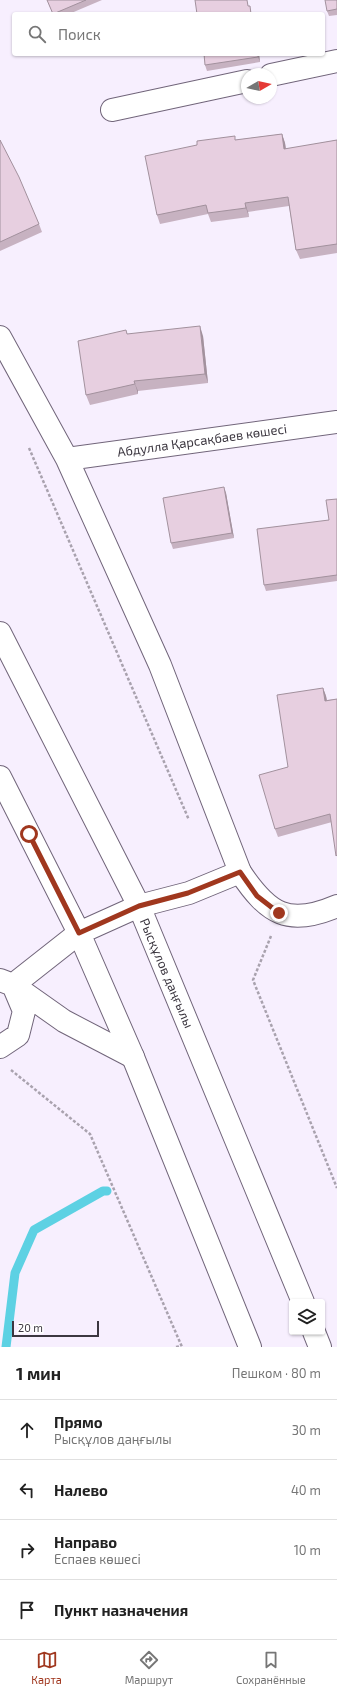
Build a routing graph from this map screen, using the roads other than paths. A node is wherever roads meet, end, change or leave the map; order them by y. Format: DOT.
graph roads {
  1 [pos="337,61"];
  2 [pos="277,74"];
  3 [pos="241,82"];
  4 [pos="112,110"];
  5 [pos="0,337"];
  6 [pos="337,422"];
  7 [pos="67,459"];
  8 [pos="0,633"];
  9 [pos="0,777"];
  10 [pos="240,872"];
  11 [pos="139,906"];
  12 [pos="337,906"];
  13 [pos="79,933"];
  14 [pos="7,982"];
  15 [pos="3,1056"];
  16 [pos="133,1057"];
  17 [pos="302,1299"];
  18 [pos="315,1335"];
  19 [pos="250,1347"];
  20 [pos="320,1347"];
  1 -- 2 [label="street"];
  3 -- 4 [label="street"];
  5 -- 7 [label="street"];
  6 -- 7 [label="street, Абдулла Қарсақбаев көшесі"];
  7 -- 10 [label="street"];
  8 -- 11 [label="street, Рысқұлов даңғылы"];
  9 -- 13 [label="street"];
  10 -- 11 [label="street"];
  10 -- 12 [label="street"];
  11 -- 13 [label="street"];
  11 -- 17 [label="street, Рысқұлов даңғылы"];
  13 -- 14 [label="street"];
  13 -- 16 [label="street"];
  14 -- 15 [label="street"];
  14 -- 16 [label="street"];
  16 -- 19 [label="street"];
  18 -- 20 [label="street"];
}
